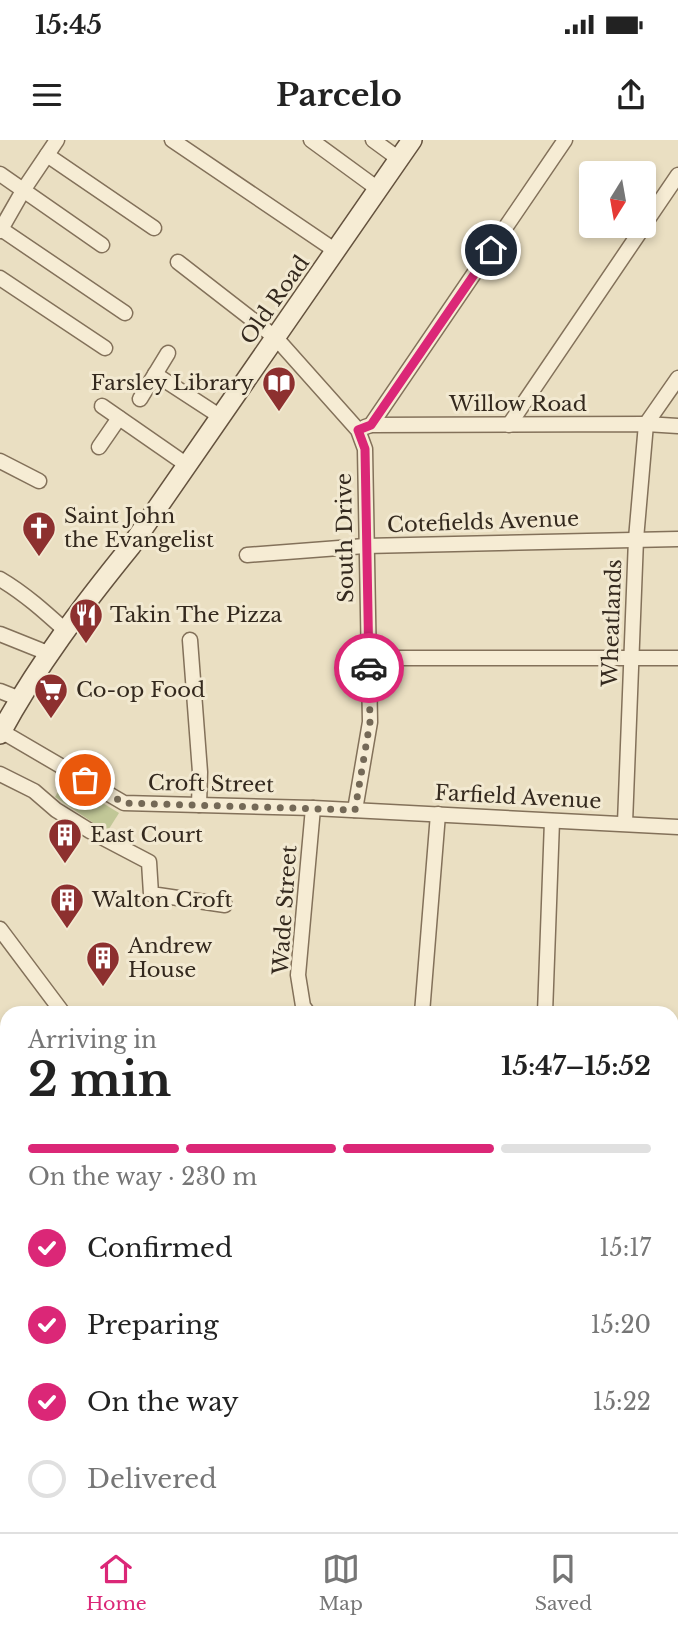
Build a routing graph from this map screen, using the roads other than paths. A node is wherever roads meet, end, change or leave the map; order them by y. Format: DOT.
graph roads {
  1 [pos="57,140"];
  2 [pos="172,140"];
  3 [pos="312,140"];
  4 [pos="373,140"];
  5 [pos="412,140"];
  6 [pos="565,140"];
  7 [pos="47,155"];
  8 [pos="399,159"];
  9 [pos="0,174"];
  10 [pos="678,175"];
  11 [pos="24,189"];
  12 [pos="378,189"];
  13 [pos="656,208"];
  14 [pos="154,228"];
  15 [pos="1,230"];
  16 [pos="636,238"];
  17 [pos="102,245"];
  18 [pos="336,251"];
  19 [pos="178,262"];
  20 [pos="0,278"];
  21 [pos="125,313"];
  22 [pos="276,338"];
  23 [pos="105,348"];
  24 [pos="168,353"];
  25 [pos="155,374"];
  26 [pos="678,378"];
  27 [pos="140,399"];
  28 [pos="102,406"];
  29 [pos="221,417"];
  30 [pos="119,418"];
  31 [pos="509,425"];
  32 [pos="646,425"];
  33 [pos="678,426"];
  34 [pos="365,427"];
  35 [pos="99,447"];
  36 [pos="0,461"];
  37 [pos="187,465"];
  38 [pos="39,481"];
  39 [pos="636,539"];
  40 [pos="678,539"];
  41 [pos="365,546"];
  42 [pos="247,555"];
  43 [pos="0,579"];
  44 [pos="66,631"];
  45 [pos="0,634"];
  46 [pos="190,640"];
  47 [pos="50,653"];
  48 [pos="631,657"];
  49 [pos="369,658"];
  50 [pos="678,658"];
  51 [pos="0,691"];
  52 [pos="20,699"];
  53 [pos="1,733"];
  54 [pos="0,774"];
  55 [pos="200,805"];
  56 [pos="313,808"];
  57 [pos="355,810"];
  58 [pos="438,814"];
  59 [pos="552,821"];
  60 [pos="625,823"];
  61 [pos="678,827"];
  62 [pos="225,905"];
  63 [pos="0,929"];
  64 [pos="58,1006"];
  65 [pos="303,1006"];
  66 [pos="423,1006"];
  67 [pos="545,1006"];
  1 -- 7 [label="street"];
  2 -- 18 [label="street"];
  3 -- 12 [label="street"];
  4 -- 8 [label="street"];
  5 -- 8 [label="main road, Old Road"];
  6 -- 34 [label="street"];
  7 -- 11 [label="street"];
  7 -- 14 [label="street"];
  8 -- 12 [label="main road, Old Road"];
  9 -- 11 [label="street"];
  10 -- 13 [label="street"];
  11 -- 15 [label="street"];
  11 -- 17 [label="street"];
  12 -- 18 [label="main road, Old Road"];
  15 -- 21 [label="street"];
  16 -- 31 [label="street"];
  18 -- 22 [label="main road, Old Road"];
  19 -- 22 [label="street, South Drive"];
  20 -- 23 [label="street"];
  22 -- 29 [label="main road, Old Road"];
  22 -- 34 [label="street, South Drive"];
  24 -- 25 [label="street"];
  25 -- 27 [label="street"];
  25 -- 29 [label="street"];
  26 -- 32 [label="street"];
  28 -- 30 [label="street"];
  29 -- 37 [label="main road, Old Road"];
  30 -- 35 [label="street"];
  30 -- 37 [label="street"];
  31 -- 32 [label="street, Willow Road"];
  31 -- 34 [label="street, Willow Road"];
  32 -- 33 [label="street, Willow Road"];
  32 -- 39 [label="street, Wheatlands"];
  34 -- 41 [label="street, South Drive"];
  36 -- 38 [label="street"];
  37 -- 44 [label="main road, Old Road"];
  39 -- 40 [label="street, Cotefields Avenue"];
  39 -- 41 [label="street, Cotefields Avenue"];
  39 -- 48 [label="street, Wheatlands"];
  41 -- 42 [label="street, Cotefields Avenue"];
  41 -- 49 [label="street, South Drive"];
  43 -- 44 [label="street"];
  44 -- 47 [label="main road, Old Road"];
  45 -- 47 [label="street"];
  46 -- 55 [label="street"];
  47 -- 52 [label="main road, Old Road"];
  48 -- 49 [label="street"];
  48 -- 50 [label="street"];
  48 -- 60 [label="street, Wheatlands"];
  49 -- 57 [label="street, South Drive"];
  51 -- 52 [label="street"];
  52 -- 53 [label="main road, Old Road"];
  53 -- 55 [label="street, Croft Street"];
  54 -- 62 [label="street"];
  55 -- 56 [label="street, Croft Street"];
  56 -- 57 [label="street, Croft Street"];
  56 -- 65 [label="street, Wade Street"];
  57 -- 58 [label="street, Farfield Avenue"];
  58 -- 59 [label="street, Farfield Avenue"];
  58 -- 66 [label="street"];
  59 -- 60 [label="street, Farfield Avenue"];
  59 -- 67 [label="street"];
  60 -- 61 [label="street, Farfield Avenue"];
  63 -- 64 [label="street"];
}
